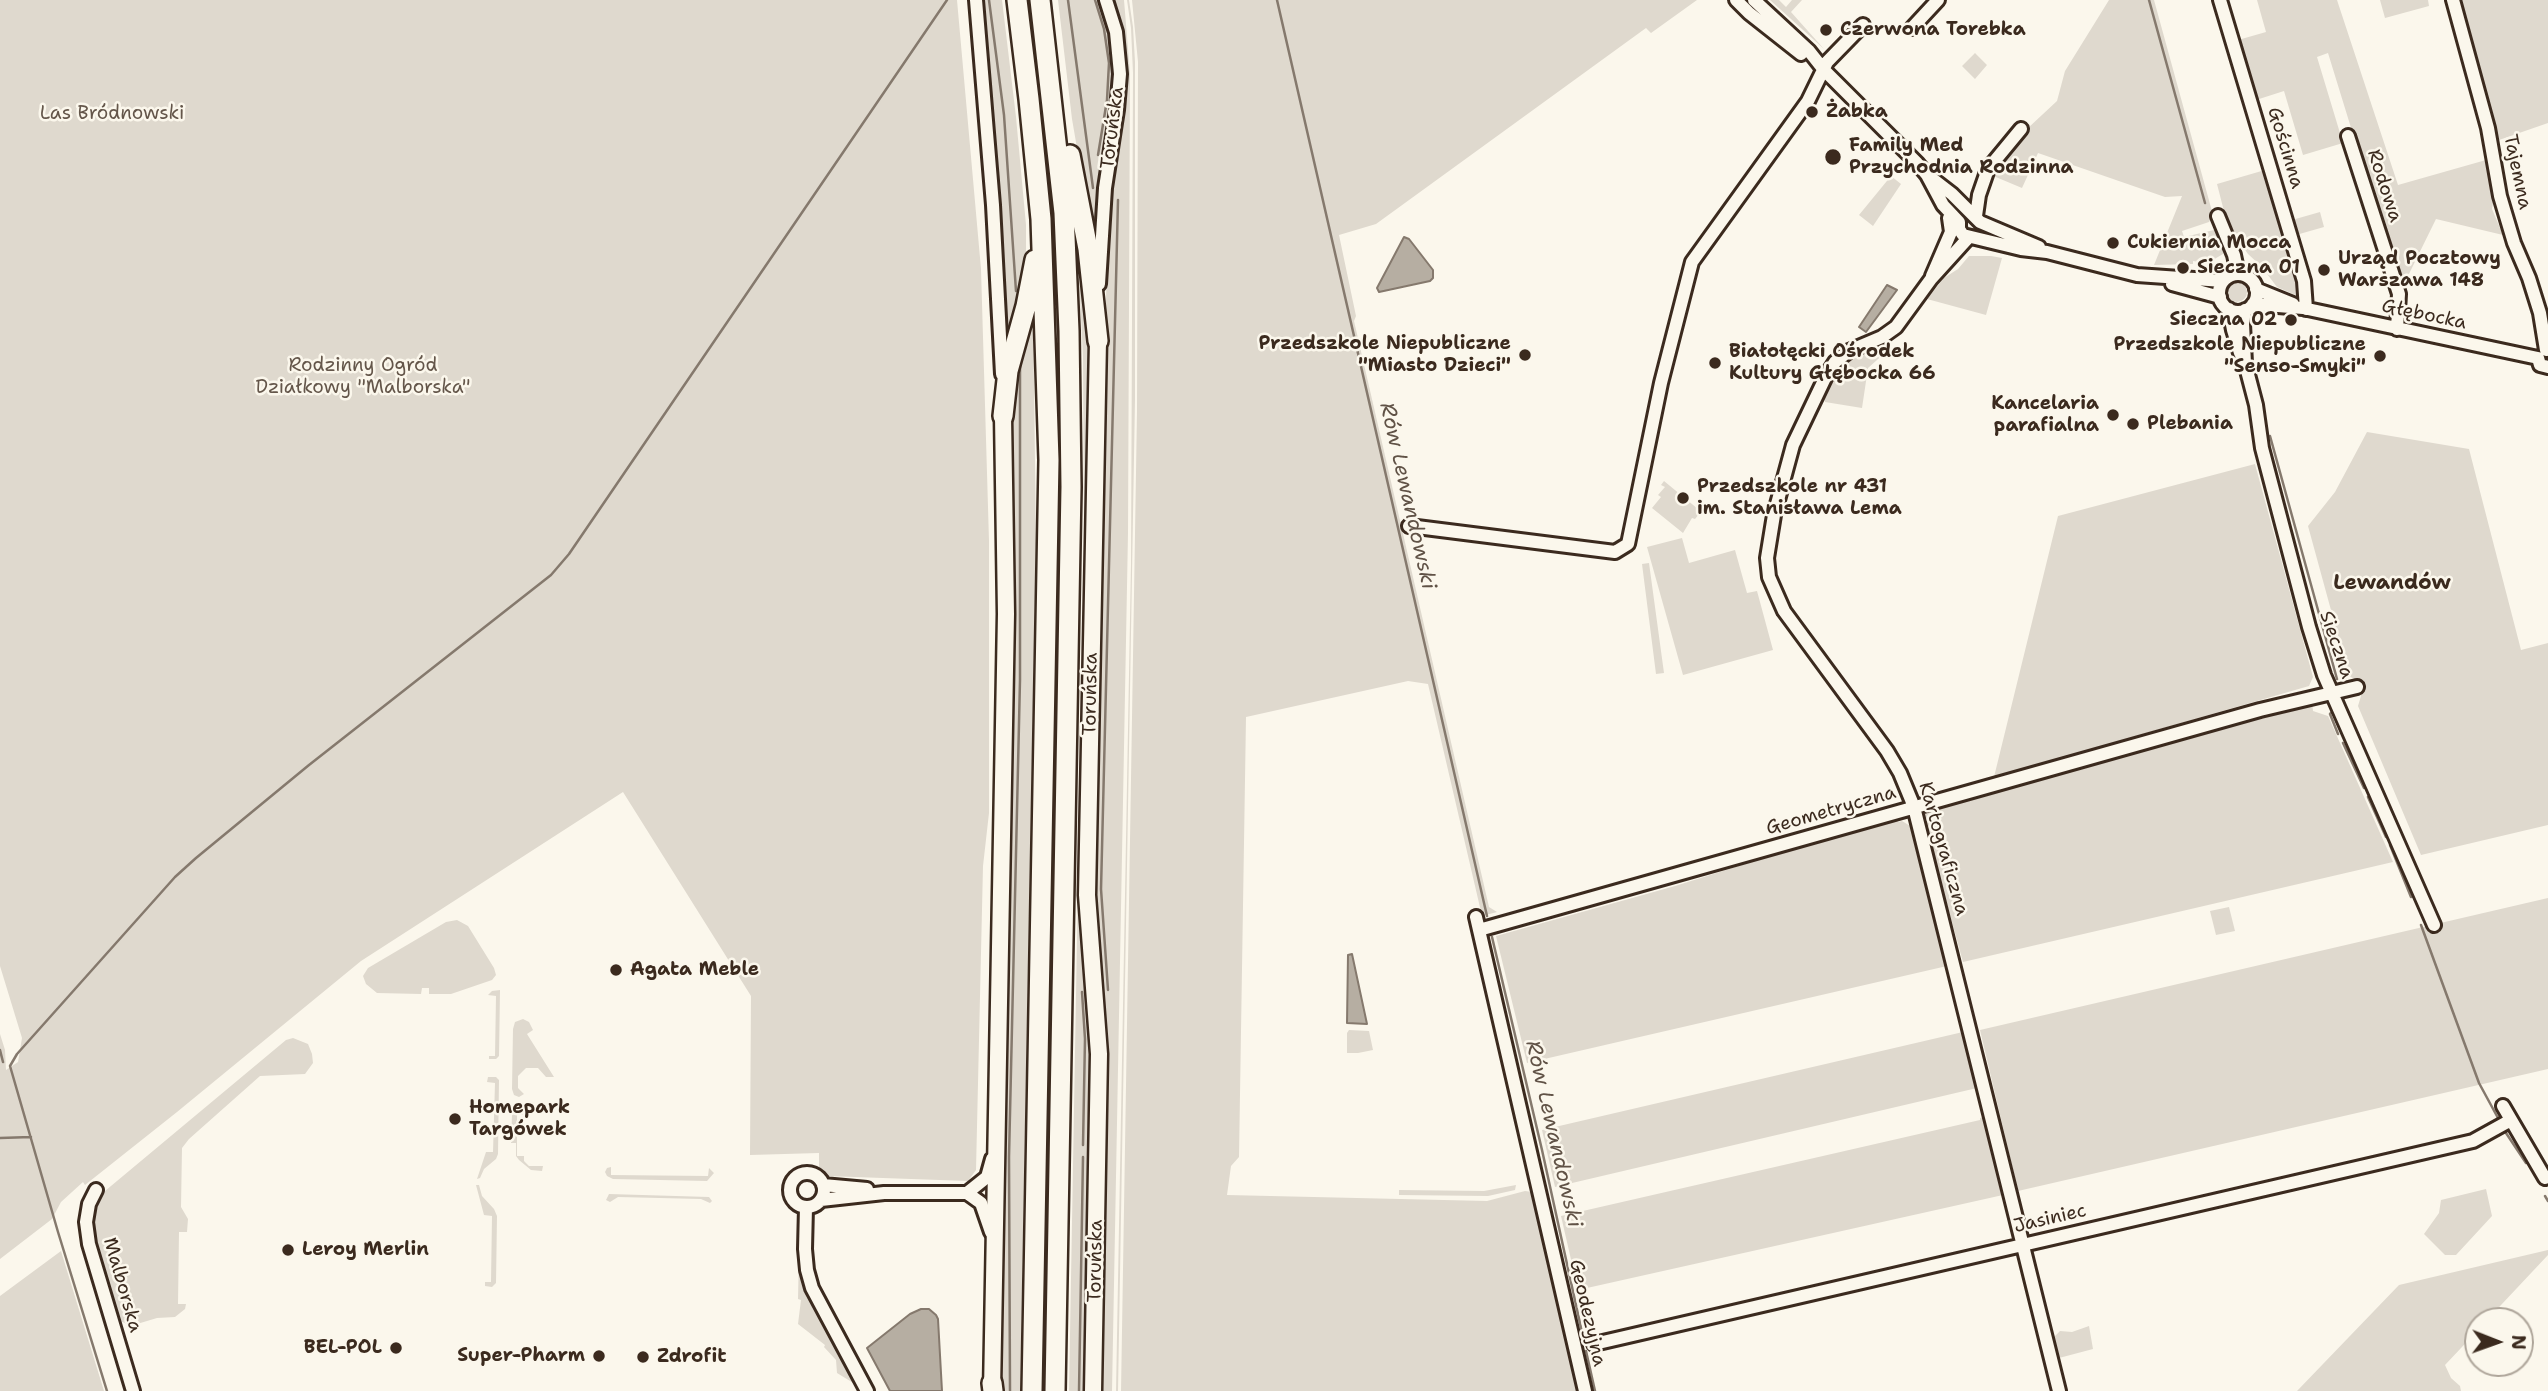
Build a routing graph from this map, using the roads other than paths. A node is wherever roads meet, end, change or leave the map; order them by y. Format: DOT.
graph roads {
  1 [pos="976,0"];
  2 [pos="1017,0"];
  3 [pos="1040,0"];
  4 [pos="1106,0"];
  5 [pos="1736,0"];
  6 [pos="1754,0"];
  7 [pos="1938,0"];
  8 [pos="2220,0"];
  9 [pos="2453,0"];
  10 [pos="1863,25"];
  11 [pos="1912,29"];
  12 [pos="1824,70"];
  13 [pos="1052,96"];
  14 [pos="2021,129"];
  15 [pos="2348,136"];
  16 [pos="1927,175"];
  17 [pos="1946,209"];
  18 [pos="2218,216"];
  19 [pos="1976,217"];
  20 [pos="1041,219"];
  21 [pos="1965,231"];
  22 [pos="1947,241"];
  23 [pos="2047,252"];
  24 [pos="2238,274"];
  25 [pos="2151,277"];
  26 [pos="1931,279"];
  27 [pos="2223,281"];
  28 [pos="2256,289"];
  29 [pos="2220,297"];
  30 [pos="2249,307"];
  31 [pos="2229,309"];
  32 [pos="2304,309"];
  33 [pos="2397,329"];
  34 [pos="1098,341"];
  35 [pos="2544,353"];
  36 [pos="2245,363"];
  37 [pos="2548,368"];
  38 [pos="1003,416"];
  39 [pos="1409,526"];
  40 [pos="2357,688"];
  41 [pos="2332,693"];
  42 [pos="1914,807"];
  43 [pos="1477,923"];
  44 [pos="2434,925"];
  45 [pos="2503,1106"];
  46 [pos="2511,1120"];
  47 [pos="996,1142"];
  48 [pos="2545,1178"];
  49 [pos="823,1185"];
  50 [pos="96,1190"];
  51 [pos="884,1193"];
  52 [pos="967,1193"];
  53 [pos="821,1200"];
  54 [pos="806,1207"];
  55 [pos="2023,1245"];
  56 [pos="994,1249"];
  57 [pos="1594,1344"];
  58 [pos="864,1386"];
  59 [pos="992,1388"];
  60 [pos="134,1391"];
  61 [pos="1032,1391"];
  62 [pos="1055,1391"];
  63 [pos="1093,1391"];
  64 [pos="1585,1391"];
  65 [pos="2059,1391"];
  1 -- 38 [label="street"];
  2 -- 20 [label="highway"];
  3 -- 13 [label="highway, Toruńska"];
  4 -- 34 [label="street, Toruńska"];
  5 -- 12 [label="street"];
  6 -- 12 [label="street"];
  7 -- 11 [label="street"];
  8 -- 32 [label="street, Gościnna"];
  9 -- 35 [label="street, Tajemna"];
  10 -- 12 [label="street"];
  12 -- 16 [label="street"];
  12 -- 39 [label="street"];
  13 -- 34 [label="highway"];
  13 -- 62 [label="highway, Toruńska"];
  14 -- 19 [label="street"];
  15 -- 33 [label="street, Rodowa"];
  16 -- 17 [label="street"];
  16 -- 19 [label="street"];
  17 -- 21 [label="street"];
  17 -- 22 [label="street, Kartograficzna"];
  18 -- 24 [label="street"];
  19 -- 21 [label="street"];
  19 -- 21 [label="street"];
  19 -- 23 [label="street"];
  20 -- 38 [label="highway"];
  20 -- 61 [label="highway"];
  21 -- 22 [label="street, Kartograficzna"];
  21 -- 23 [label="street"];
  21 -- 26 [label="street, Kartograficzna"];
  22 -- 26 [label="street, Kartograficzna"];
  23 -- 25 [label="street"];
  24 -- 27 [label="street"];
  24 -- 28 [label="street, Głębocka"];
  25 -- 27 [label="street"];
  25 -- 29 [label="street"];
  26 -- 42 [label="street, Kartograficzna"];
  27 -- 29 [label="street"];
  28 -- 30 [label="street"];
  28 -- 32 [label="street, Głębocka"];
  29 -- 31 [label="street"];
  30 -- 31 [label="street, Głębocka"];
  30 -- 32 [label="street, Głębocka"];
  30 -- 36 [label="street, Sieczna"];
  31 -- 36 [label="street, Sieczna"];
  32 -- 33 [label="street, Głębocka"];
  33 -- 35 [label="street, Głębocka"];
  34 -- 63 [label="main road, Toruńska"];
  35 -- 37 [label="street"];
  36 -- 41 [label="street, Sieczna"];
  38 -- 47 [label="main road"];
  40 -- 41 [label="street, Geometryczna"];
  41 -- 42 [label="street, Geometryczna"];
  41 -- 44 [label="street, Sieczna"];
  42 -- 43 [label="street, Geometryczna"];
  42 -- 55 [label="street, Kartograficzna"];
  43 -- 64 [label="street, Geodezyjna"];
  45 -- 46 [label="street"];
  46 -- 48 [label="street"];
  46 -- 55 [label="street, Jasiniec"];
  47 -- 52 [label="street"];
  47 -- 56 [label="main road"];
  49 -- 51 [label="street"];
  49 -- 53 [label="street"];
  49 -- 54 [label="street"];
  50 -- 60 [label="street, Malborska"];
  51 -- 52 [label="street"];
  51 -- 53 [label="street"];
  52 -- 56 [label="street"];
  53 -- 54 [label="street"];
  54 -- 58 [label="street"];
  55 -- 57 [label="street, Jasiniec"];
  55 -- 65 [label="street, Kartograficzna"];
  56 -- 59 [label="main road"];
}
